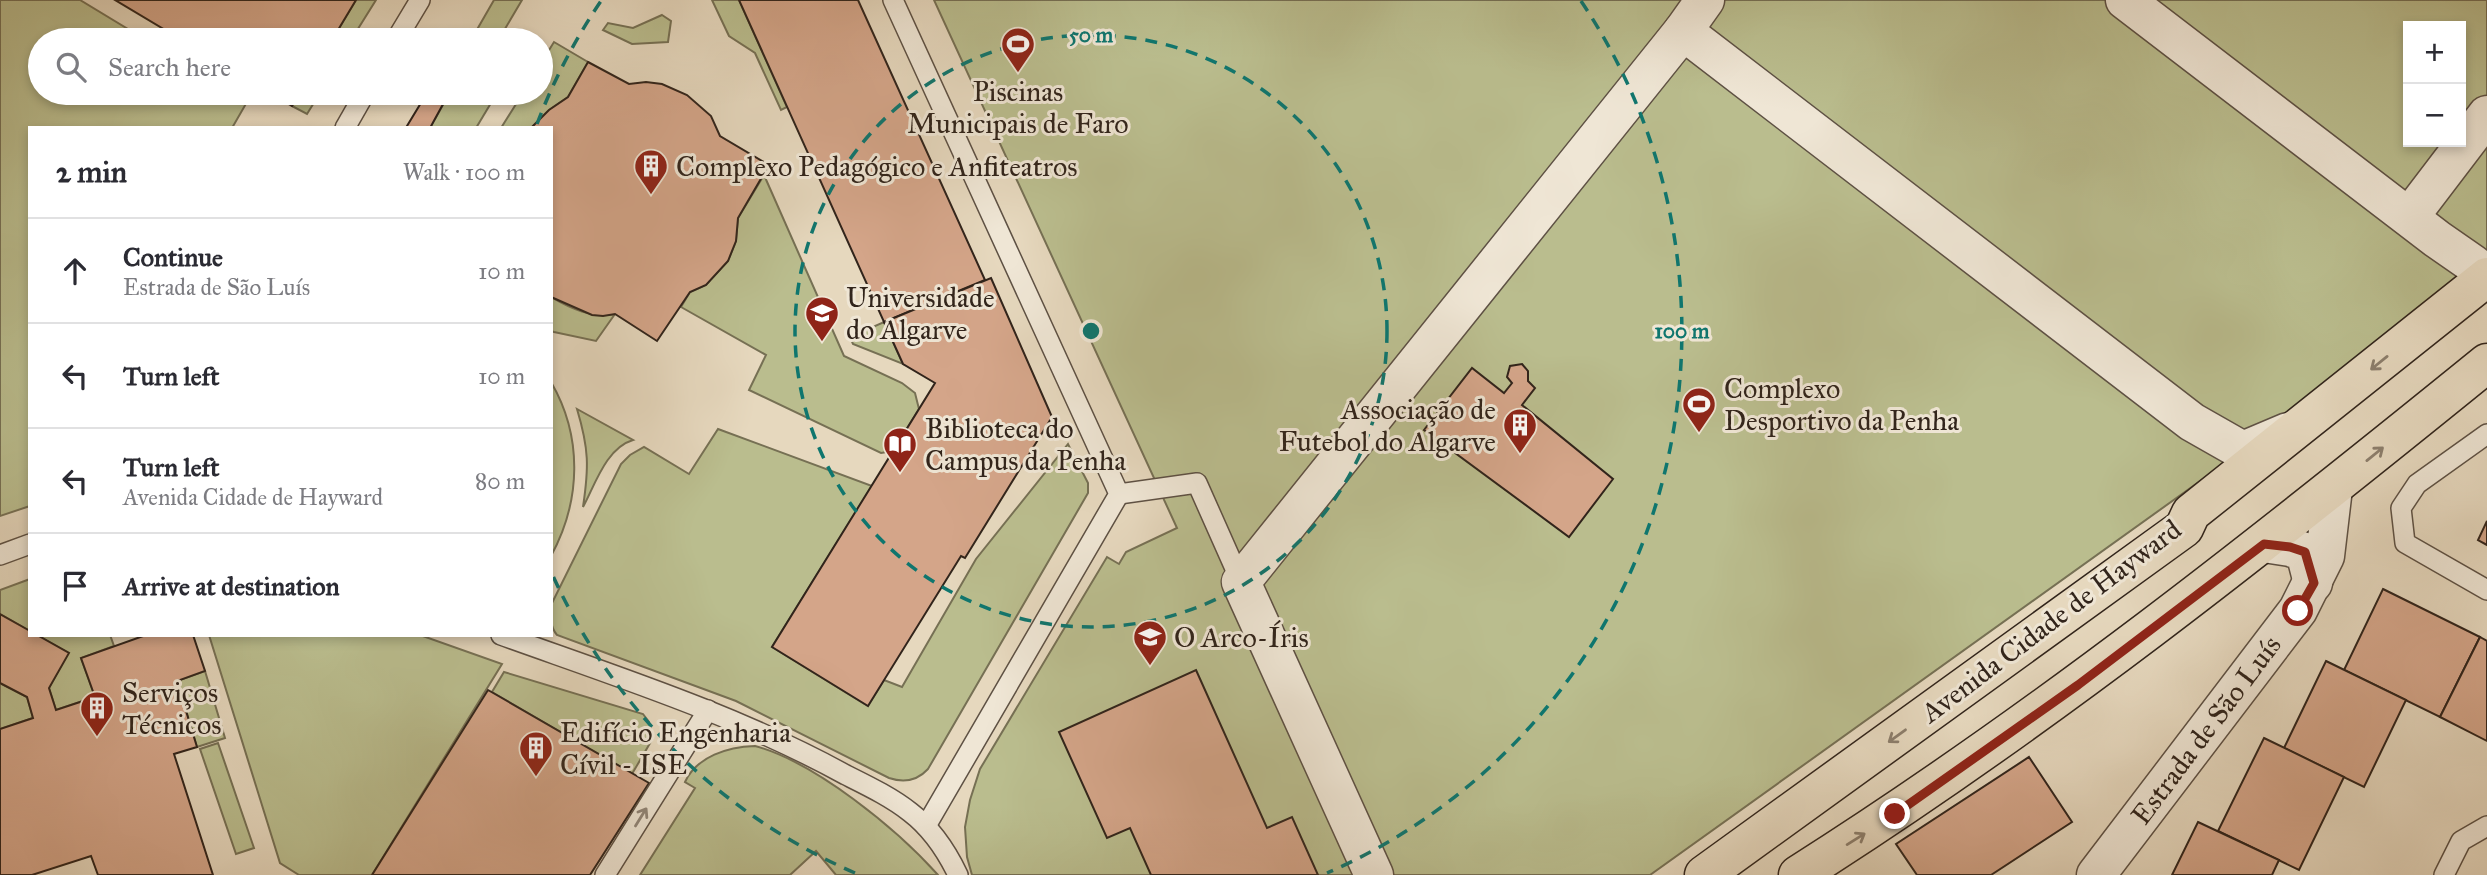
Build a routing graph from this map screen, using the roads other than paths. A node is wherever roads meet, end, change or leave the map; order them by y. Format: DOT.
graph roads {
  1 [pos="420,0"];
  2 [pos="893,0"];
  3 [pos="1706,0"];
  4 [pos="2125,0"];
  5 [pos="403,28"];
  6 [pos="1682,31"];
  7 [pos="358,105"];
  8 [pos="2487,115"];
  9 [pos="346,126"];
  10 [pos="2410,216"];
  11 [pos="2486,277"];
  12 [pos="2487,363"];
  13 [pos="2192,422"];
  14 [pos="2300,427"];
  15 [pos="2487,433"];
  16 [pos="2333,488"];
  17 [pos="1119,494"];
  18 [pos="2191,513"];
  19 [pos="2264,544"];
  20 [pos="28,545"];
  21 [pos="0,555"];
  22 [pos="1241,582"];
  23 [pos="2314,583"];
  24 [pos="2487,590"];
  25 [pos="507,637"];
  26 [pos="708,710"];
  27 [pos="926,826"];
  28 [pos="2487,826"];
  29 [pos="605,875"];
  30 [pos="958,875"];
  31 [pos="1374,875"];
  32 [pos="1704,875"];
  33 [pos="1798,875"];
  34 [pos="2096,875"];
  35 [pos="2444,875"];
  1 -- 5 [label="lane"];
  2 -- 17 [label="lane"];
  3 -- 6 [label="street"];
  4 -- 10 [label="street"];
  6 -- 13 [label="street"];
  6 -- 22 [label="street"];
  7 -- 9 [label="lane"];
  8 -- 10 [label="street"];
  10 -- 11 [label="street"];
  11 -- 14 [label="main road, Avenida Cidade de Hayward, one-way"];
  16 -- 12 [label="main road, one-way"];
  13 -- 14 [label="street"];
  13 -- 18 [label="street"];
  14 -- 18 [label="main road, Avenida Cidade de Hayward"];
  15 -- 24 [label="lane"];
  16 -- 19 [label="main road"];
  16 -- 23 [label="street, Estrada de São Luís"];
  17 -- 22 [label="lane"];
  17 -- 27 [label="lane"];
  18 -- 32 [label="main road, Avenida Cidade de Hayward, one-way"];
  19 -- 23 [label="street"];
  33 -- 19 [label="main road, one-way"];
  20 -- 21 [label="lane"];
  22 -- 31 [label="street"];
  23 -- 34 [label="street, Estrada de São Luís"];
  25 -- 26 [label="lane"];
  26 -- 27 [label="lane"];
  29 -- 26 [label="lane, one-way"];
  27 -- 30 [label="lane"];
  28 -- 35 [label="lane"];
}
